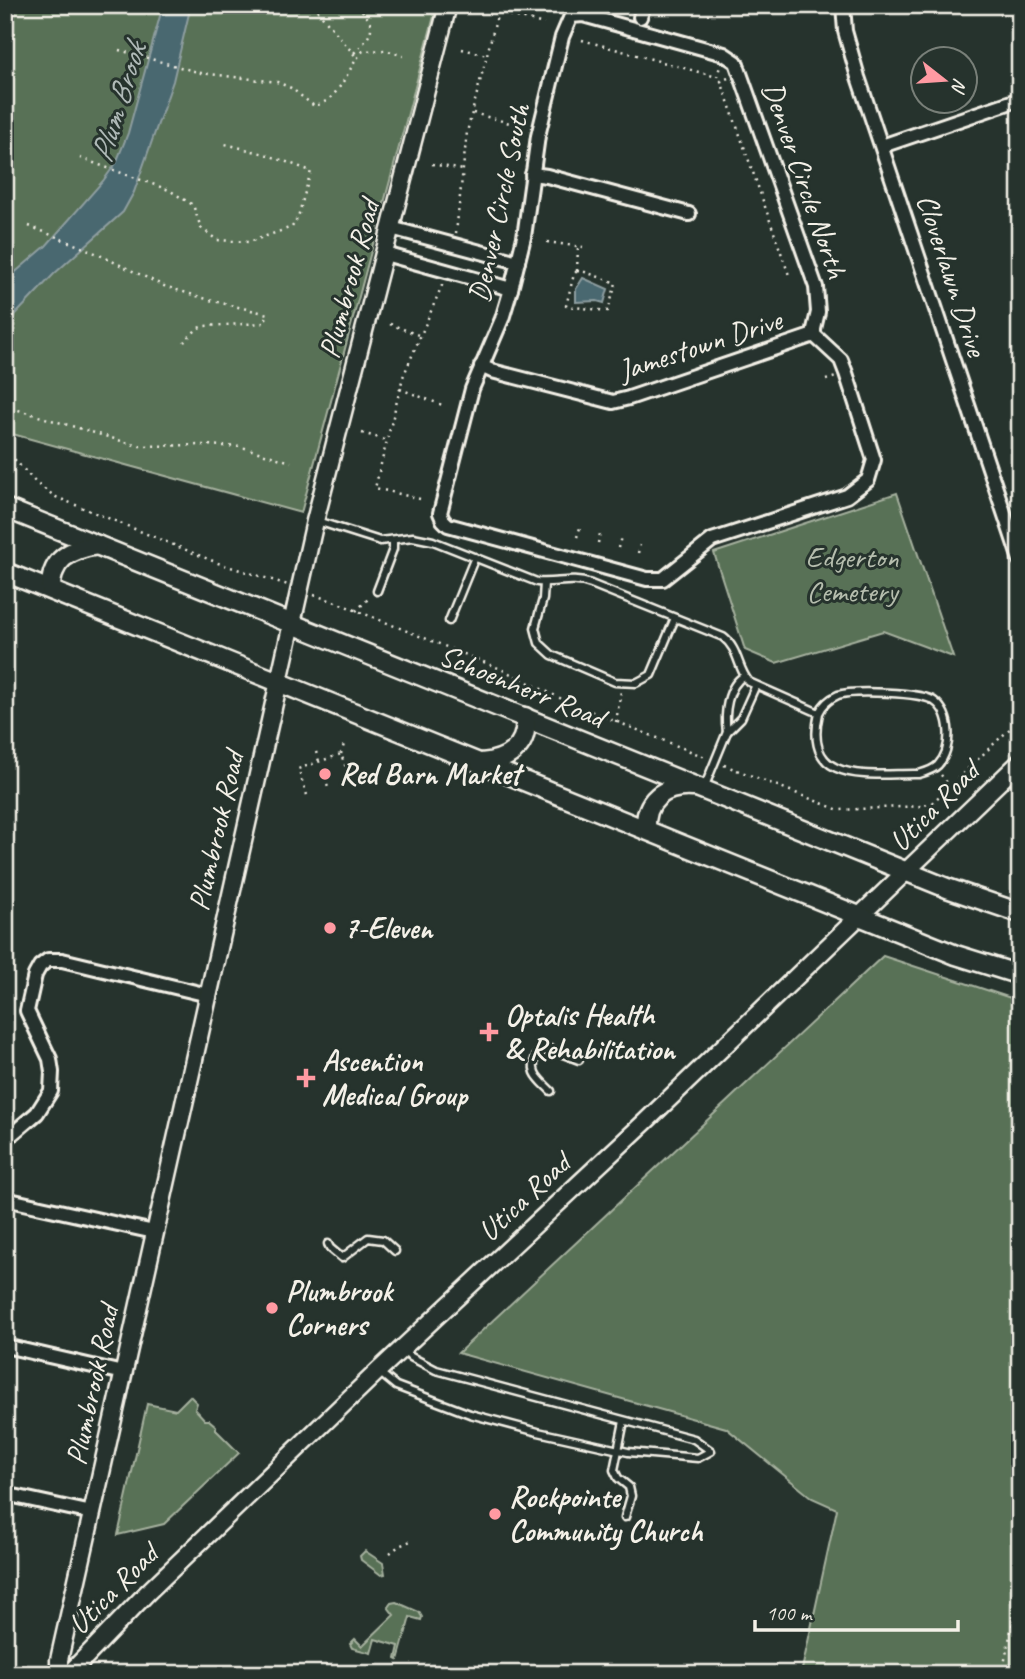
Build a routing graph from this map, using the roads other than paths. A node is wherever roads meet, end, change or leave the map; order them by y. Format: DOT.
graph roads {
  1 [pos="448,5"];
  2 [pos="843,5"];
  3 [pos="726,60"];
  4 [pos="1020,99"];
  5 [pos="882,146"];
  6 [pos="532,174"];
  7 [pos="689,214"];
  8 [pos="391,228"];
  9 [pos="385,254"];
  10 [pos="518,262"];
  11 [pos="511,289"];
  12 [pos="814,335"];
  13 [pos="481,366"];
  14 [pos="5,508"];
  15 [pos="315,521"];
  16 [pos="393,541"];
  17 [pos="97,545"];
  18 [pos="1019,554"];
  19 [pos="475,557"];
  20 [pos="5,572"];
  21 [pos="544,583"];
  22 [pos="51,590"];
  23 [pos="377,591"];
  24 [pos="675,618"];
  25 [pos="449,621"];
  26 [pos="292,623"];
  27 [pos="744,676"];
  28 [pos="279,682"];
  29 [pos="755,687"];
  30 [pos="819,713"];
  31 [pos="525,718"];
  32 [pos="727,732"];
  33 [pos="1020,762"];
  34 [pos="481,763"];
  35 [pos="700,789"];
  36 [pos="646,830"];
  37 [pos="909,871"];
  38 [pos="1020,913"];
  39 [pos="861,917"];
  40 [pos="1020,975"];
  41 [pos="208,995"];
  42 [pos="579,1060"];
  43 [pos="551,1091"];
  44 [pos="5,1140"];
  45 [pos="5,1199"];
  46 [pos="154,1232"];
  47 [pos="328,1244"];
  48 [pos="396,1251"];
  49 [pos="5,1346"];
  50 [pos="402,1348"];
  51 [pos="378,1371"];
  52 [pos="123,1373"];
  53 [pos="624,1421"];
  54 [pos="617,1450"];
  55 [pos="5,1494"];
  56 [pos="92,1513"];
  57 [pos="625,1517"];
  58 [pos="62,1674"];
  59 [pos="69,1674"];
  1 -- 8 [label="street, Plumbrook Road"];
  2 -- 5 [label="street, Cloverlawn Drive"];
  3 -- 6 [label="street, Denver Circle South"];
  3 -- 12 [label="street, Denver Circle North"];
  4 -- 5 [label="street"];
  5 -- 18 [label="street, Cloverlawn Drive"];
  6 -- 7 [label="street"];
  6 -- 10 [label="street, Denver Circle South"];
  8 -- 9 [label="street, Plumbrook Road"];
  8 -- 10 [label="street"];
  9 -- 11 [label="street"];
  9 -- 15 [label="street, Plumbrook Road"];
  10 -- 11 [label="street, Denver Circle South"];
  11 -- 13 [label="street, Denver Circle South"];
  12 -- 13 [label="street, Jamestown Drive"];
  12 -- 13 [label="street, Denver Circle South"];
  14 -- 17 [label="main road, Schoenherr Road"];
  15 -- 16 [label="lane"];
  15 -- 26 [label="street, Plumbrook Road"];
  16 -- 19 [label="lane"];
  16 -- 23 [label="lane"];
  17 -- 22 [label="main road"];
  17 -- 26 [label="main road, Schoenherr Road"];
  19 -- 21 [label="lane"];
  19 -- 25 [label="lane"];
  20 -- 22 [label="main road"];
  21 -- 24 [label="lane"];
  21 -- 24 [label="lane"];
  22 -- 28 [label="main road"];
  24 -- 27 [label="lane"];
  26 -- 28 [label="street, Plumbrook Road"];
  26 -- 31 [label="main road, Schoenherr Road"];
  27 -- 29 [label="lane"];
  27 -- 32 [label="lane"];
  28 -- 34 [label="main road"];
  28 -- 41 [label="street, Plumbrook Road"];
  29 -- 30 [label="lane"];
  29 -- 32 [label="lane"];
  30 -- 30 [label="lane"];
  31 -- 34 [label="main road"];
  31 -- 35 [label="main road, Schoenherr Road"];
  32 -- 35 [label="lane"];
  33 -- 37 [label="street, Utica Road"];
  34 -- 36 [label="main road"];
  35 -- 36 [label="main road"];
  35 -- 37 [label="main road, Schoenherr Road"];
  36 -- 39 [label="main road"];
  37 -- 38 [label="main road, Schoenherr Road"];
  37 -- 39 [label="street, Utica Road"];
  39 -- 40 [label="main road"];
  39 -- 50 [label="street, Utica Road"];
  41 -- 44 [label="street"];
  41 -- 46 [label="street, Plumbrook Road"];
  42 -- 43 [label="lane"];
  45 -- 46 [label="street"];
  46 -- 52 [label="street, Plumbrook Road"];
  47 -- 48 [label="lane"];
  49 -- 52 [label="street"];
  50 -- 51 [label="street, Utica Road"];
  50 -- 53 [label="lane"];
  51 -- 54 [label="lane"];
  51 -- 59 [label="street, Utica Road"];
  52 -- 56 [label="street, Plumbrook Road"];
  53 -- 54 [label="lane"];
  53 -- 54 [label="lane"];
  54 -- 57 [label="lane"];
  55 -- 56 [label="street"];
  56 -- 58 [label="street, Plumbrook Road"];
}
